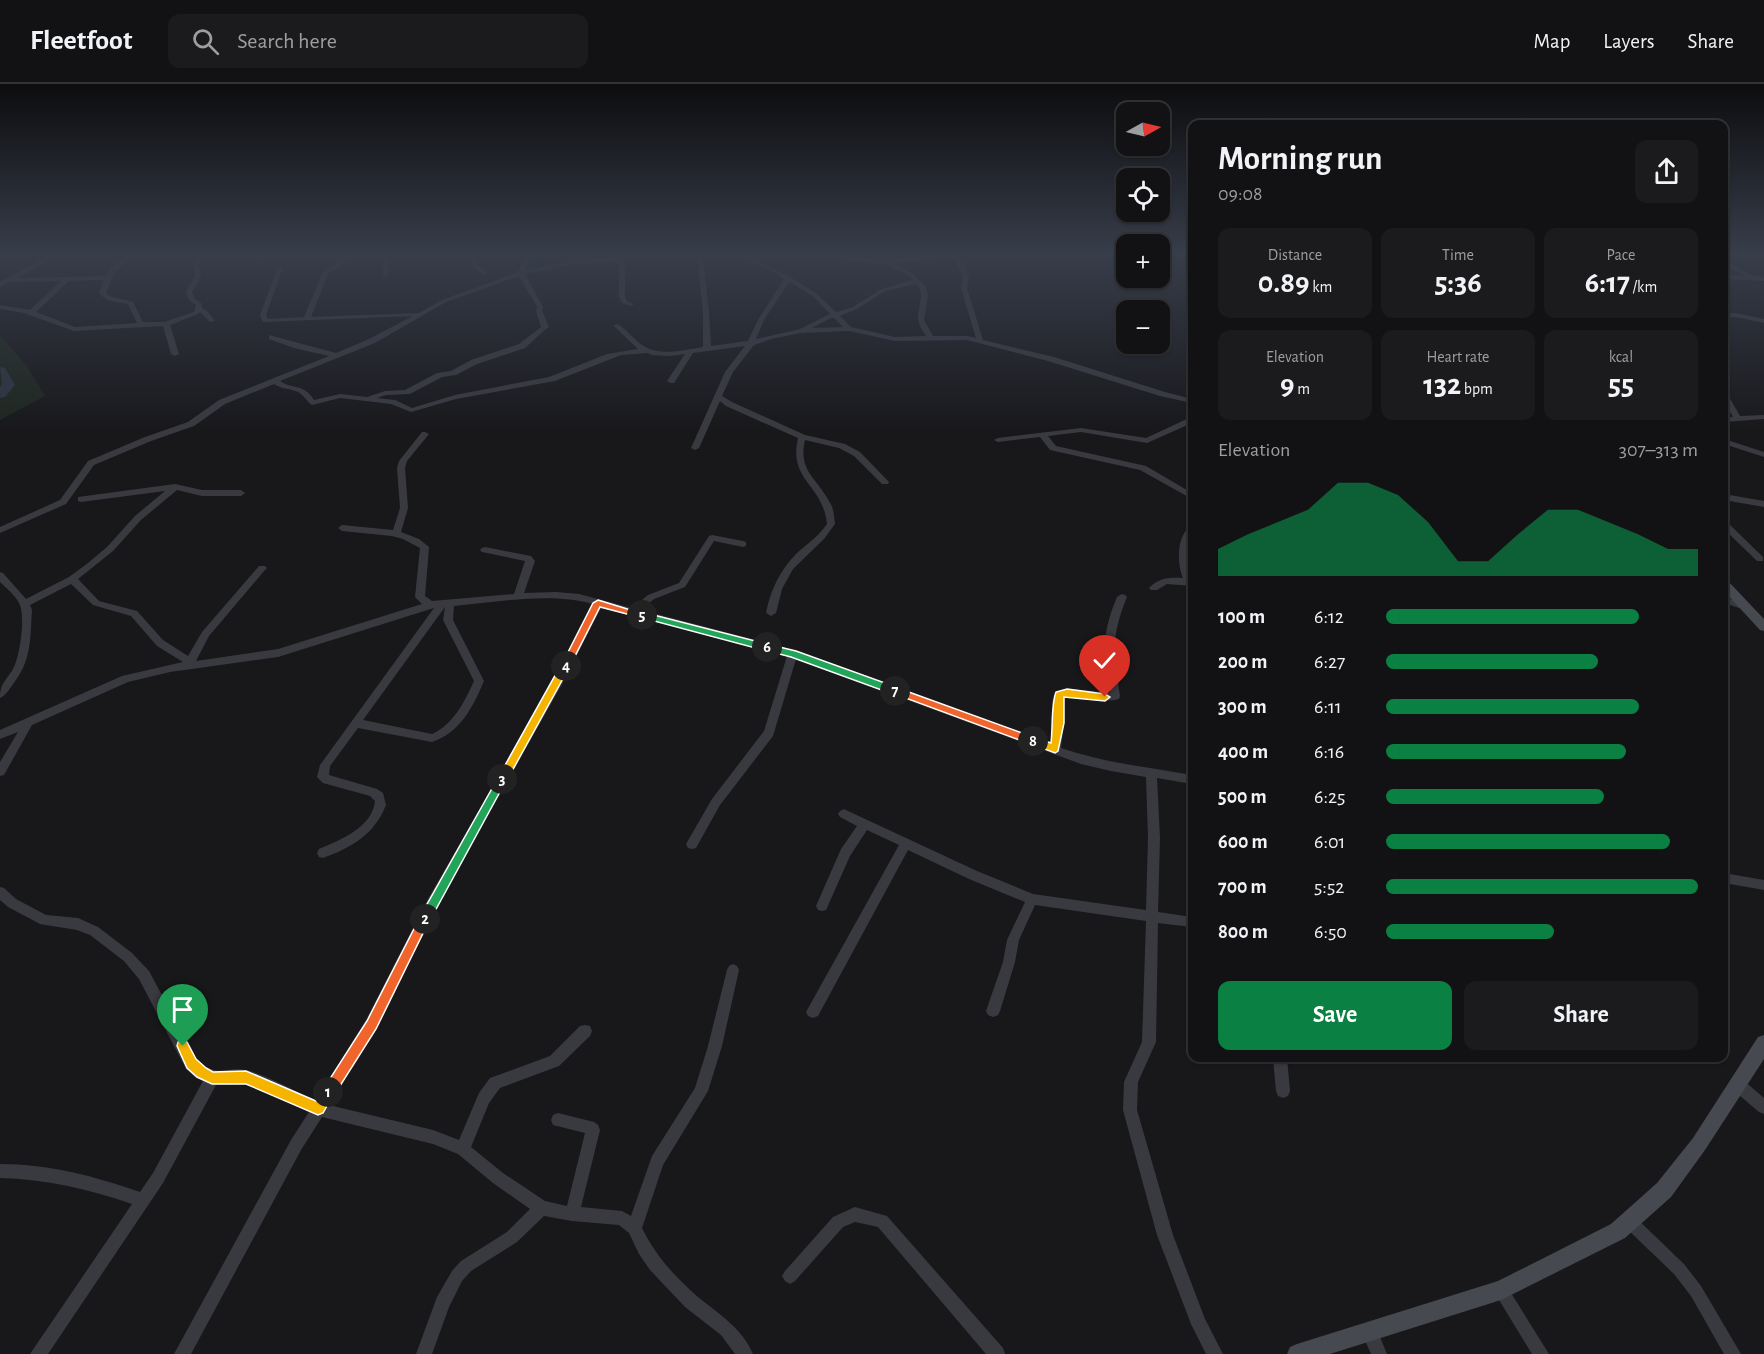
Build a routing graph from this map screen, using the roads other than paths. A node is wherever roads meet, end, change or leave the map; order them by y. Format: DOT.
graph roads {
  1 [pos="27,312"];
  2 [pos="135,312"];
  3 [pos="197,312"];
  4 [pos="205,312"];
  5 [pos="265,312"];
  6 [pos="310,312"];
  7 [pos="423,312"];
  8 [pos="540,312"];
  9 [pos="706,312"];
  10 [pos="766,312"];
  11 [pos="833,312"];
  12 [pos="843,312"];
  13 [pos="922,312"];
  14 [pos="971,312"];
  15 [pos="31,313"];
  16 [pos="419,314"];
  17 [pos="836,315"];
  18 [pos="1728,316"];
  19 [pos="307,319"];
  20 [pos="212,321"];
  21 [pos="1764,321"];
  22 [pos="165,324"];
  23 [pos="145,325"];
  24 [pos="617,326"];
  25 [pos="849,329"];
  26 [pos="800,332"];
  27 [pos="272,337"];
  28 [pos="931,339"];
  29 [pos="980,341"];
  30 [pos="751,343"];
  31 [pos="707,349"];
  32 [pos="648,351"];
  33 [pos="690,352"];
  34 [pos="175,354"];
  35 [pos="335,356"];
  36 [pos="275,381"];
  37 [pos="671,381"];
  38 [pos="719,396"];
  39 [pos="368,399"];
  40 [pos="1188,400"];
  41 [pos="1728,402"];
  42 [pos="1764,417"];
  43 [pos="1737,418"];
  44 [pos="1728,419"];
  45 [pos="1188,422"];
  46 [pos="425,434"];
  47 [pos="1042,434"];
  48 [pos="802,437"];
  49 [pos="998,440"];
  50 [pos="1728,442"];
  51 [pos="695,448"];
  52 [pos="1764,455"];
  53 [pos="885,482"];
  54 [pos="175,487"];
  55 [pos="242,493"];
  56 [pos="1188,494"];
  57 [pos="1728,498"];
  58 [pos="81,499"];
  59 [pos="1764,504"];
  60 [pos="342,528"];
  61 [pos="1728,528"];
  62 [pos="0,530"];
  63 [pos="396,534"];
  64 [pos="1188,538"];
  65 [pos="743,544"];
  66 [pos="485,550"];
  67 [pos="1760,559"];
  68 [pos="262,568"];
  69 [pos="0,575"];
  70 [pos="1188,576"];
  71 [pos="72,579"];
  72 [pos="1188,582"];
  73 [pos="1154,588"];
  74 [pos="1728,588"];
  75 [pos="518,597"];
  76 [pos="1122,597"];
  77 [pos="1728,601"];
  78 [pos="26,603"];
  79 [pos="598,603"];
  80 [pos="440,605"];
  81 [pos="1745,607"];
  82 [pos="633,612"];
  83 [pos="771,613"];
  84 [pos="1764,627"];
  85 [pos="793,654"];
  86 [pos="192,663"];
  87 [pos="0,694"];
  88 [pos="28,723"];
  89 [pos="356,723"];
  90 [pos="0,735"];
  91 [pos="1055,749"];
  92 [pos="0,772"];
  93 [pos="1151,773"];
  94 [pos="1188,778"];
  95 [pos="844,814"];
  96 [pos="865,824"];
  97 [pos="906,843"];
  98 [pos="693,844"];
  99 [pos="323,853"];
  100 [pos="1728,879"];
  101 [pos="1764,885"];
  102 [pos="0,892"];
  103 [pos="1032,899"];
  104 [pos="822,906"];
  105 [pos="1152,916"];
  106 [pos="1188,921"];
  107 [pos="733,970"];
  108 [pos="813,1011"];
  109 [pos="993,1011"];
  110 [pos="585,1031"];
  111 [pos="1764,1043"];
  112 [pos="1280,1062"];
  113 [pos="212,1078"];
  114 [pos="1737,1084"];
  115 [pos="1283,1091"];
  116 [pos="1764,1107"];
  117 [pos="318,1108"];
  118 [pos="558,1120"];
  119 [pos="463,1149"];
  120 [pos="0,1171"];
  121 [pos="143,1200"];
  122 [pos="542,1208"];
  123 [pos="572,1214"];
  124 [pos="1629,1221"];
  125 [pos="634,1228"];
  126 [pos="790,1276"];
  127 [pos="1501,1290"];
  128 [pos="1369,1331"];
  129 [pos="38,1354"];
  130 [pos="182,1354"];
  131 [pos="424,1354"];
  132 [pos="745,1354"];
  133 [pos="997,1354"];
  134 [pos="1215,1354"];
  135 [pos="1297,1354"];
  136 [pos="1379,1354"];
  137 [pos="1541,1354"];
  138 [pos="1733,1354"];
  1 -- 15 [label="street"];
  2 -- 23 [label="street"];
  3 -- 22 [label="street"];
  4 -- 20 [label="street"];
  5 -- 19 [label="street"];
  6 -- 19 [label="street"];
  7 -- 16 [label="street"];
  8 -- 39 [label="street"];
  9 -- 31 [label="street"];
  10 -- 30 [label="street"];
  11 -- 17 [label="street"];
  12 -- 17 [label="street"];
  13 -- 28 [label="street"];
  14 -- 29 [label="street"];
  15 -- 23 [label="street"];
  16 -- 19 [label="street"];
  16 -- 35 [label="street"];
  17 -- 25 [label="street"];
  17 -- 26 [label="street"];
  18 -- 21 [label="street"];
  22 -- 23 [label="street"];
  22 -- 34 [label="street"];
  24 -- 32 [label="street"];
  25 -- 26 [label="street"];
  25 -- 28 [label="street"];
  26 -- 30 [label="street"];
  27 -- 35 [label="street"];
  28 -- 29 [label="street"];
  29 -- 40 [label="street"];
  30 -- 31 [label="street"];
  30 -- 38 [label="street"];
  31 -- 33 [label="street"];
  32 -- 33 [label="street"];
  32 -- 39 [label="street"];
  33 -- 37 [label="street"];
  35 -- 36 [label="street"];
  36 -- 39 [label="street"];
  36 -- 62 [label="street"];
  38 -- 48 [label="street"];
  38 -- 51 [label="street"];
  41 -- 43 [label="street"];
  42 -- 43 [label="street"];
  43 -- 44 [label="street"];
  45 -- 47 [label="street"];
  46 -- 63 [label="street"];
  47 -- 49 [label="street"];
  47 -- 56 [label="street"];
  48 -- 53 [label="street"];
  48 -- 83 [label="street"];
  50 -- 52 [label="street"];
  54 -- 55 [label="street"];
  54 -- 58 [label="street"];
  54 -- 71 [label="street"];
  57 -- 59 [label="street"];
  60 -- 63 [label="street"];
  61 -- 67 [label="street"];
  63 -- 80 [label="street"];
  64 -- 70 [label="street"];
  65 -- 82 [label="street"];
  66 -- 75 [label="street"];
  68 -- 86 [label="street"];
  69 -- 78 [label="street"];
  71 -- 78 [label="street"];
  71 -- 86 [label="street"];
  72 -- 73 [label="street"];
  74 -- 81 [label="street"];
  75 -- 79 [label="street"];
  75 -- 80 [label="street"];
  76 -- 91 [label="street"];
  77 -- 81 [label="street"];
  78 -- 87 [label="street"];
  79 -- 82 [label="street"];
  79 -- 117 [label="street"];
  80 -- 86 [label="street"];
  80 -- 89 [label="street"];
  80 -- 89 [label="street"];
  81 -- 84 [label="street"];
  82 -- 85 [label="street"];
  85 -- 91 [label="street"];
  85 -- 98 [label="street"];
  86 -- 88 [label="street"];
  88 -- 90 [label="street"];
  88 -- 92 [label="street"];
  89 -- 99 [label="street"];
  91 -- 93 [label="street"];
  93 -- 94 [label="street"];
  93 -- 105 [label="street"];
  95 -- 96 [label="street"];
  96 -- 97 [label="street"];
  96 -- 104 [label="street"];
  97 -- 103 [label="street"];
  97 -- 108 [label="street"];
  100 -- 101 [label="street"];
  102 -- 113 [label="street"];
  103 -- 105 [label="street"];
  103 -- 109 [label="street"];
  105 -- 106 [label="street"];
  105 -- 134 [label="street"];
  107 -- 125 [label="street"];
  110 -- 119 [label="street"];
  111 -- 114 [label="street"];
  112 -- 115 [label="street"];
  113 -- 117 [label="street"];
  113 -- 121 [label="street"];
  114 -- 116 [label="street"];
  114 -- 124 [label="street"];
  117 -- 119 [label="street"];
  117 -- 130 [label="street"];
  118 -- 123 [label="street"];
  119 -- 122 [label="street"];
  120 -- 121 [label="street"];
  121 -- 129 [label="street"];
  122 -- 123 [label="street"];
  122 -- 131 [label="street"];
  123 -- 125 [label="street"];
  124 -- 127 [label="street"];
  124 -- 138 [label="street"];
  125 -- 132 [label="street"];
  126 -- 133 [label="street"];
  127 -- 128 [label="street"];
  127 -- 137 [label="street"];
  128 -- 135 [label="street"];
  128 -- 136 [label="street"];
}
